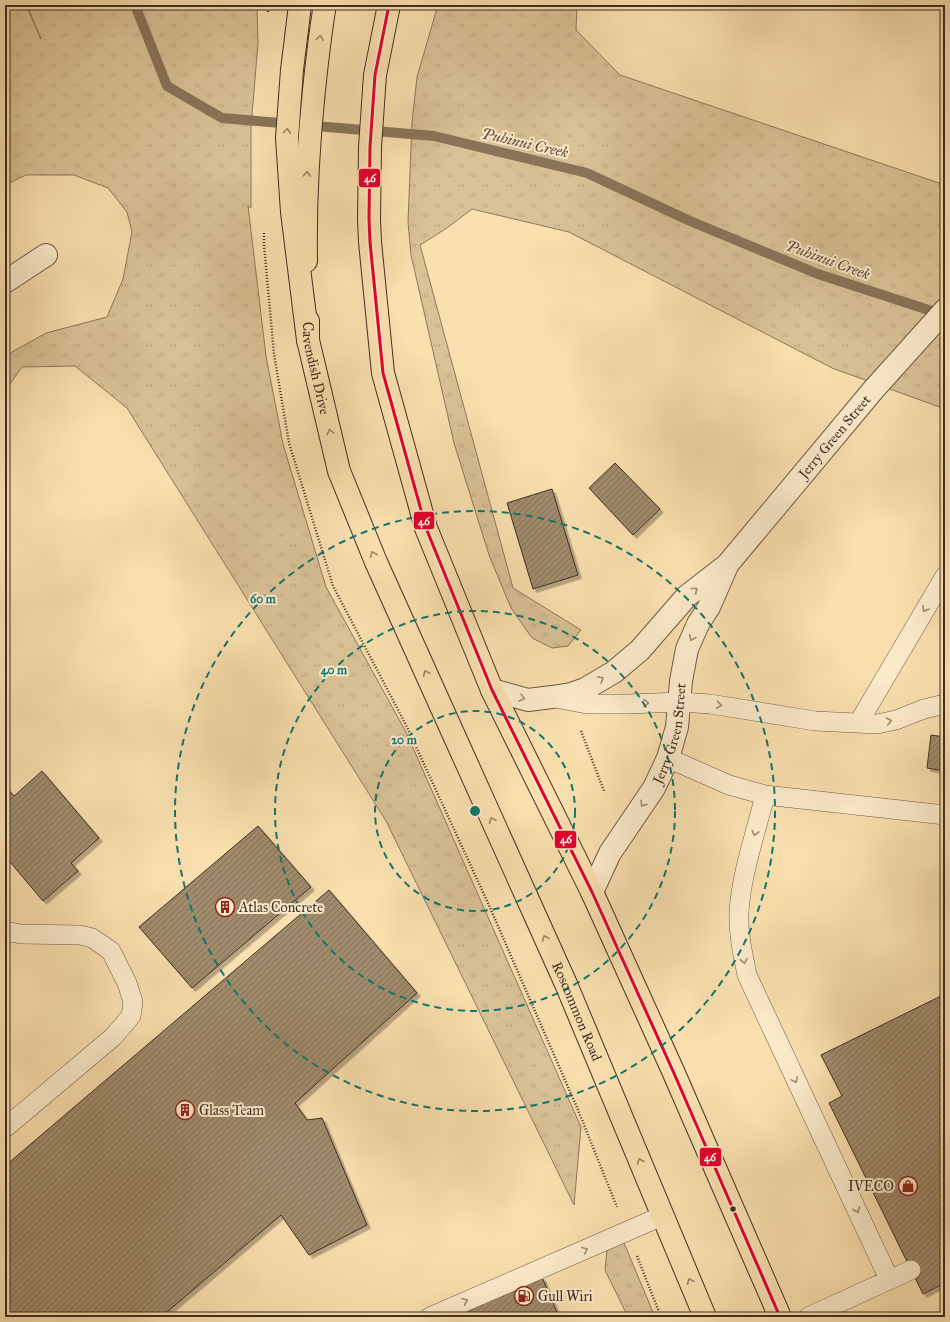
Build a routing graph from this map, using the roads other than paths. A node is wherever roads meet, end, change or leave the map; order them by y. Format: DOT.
graph roads {
  1 [pos="300,5"];
  2 [pos="325,5"];
  3 [pos="389,5"];
  4 [pos="299,212"];
  5 [pos="46,255"];
  6 [pos="5,282"];
  7 [pos="945,310"];
  8 [pos="727,565"];
  9 [pos="945,576"];
  10 [pos="492,690"];
  11 [pos="552,697"];
  12 [pos="680,702"];
  13 [pos="945,704"];
  14 [pos="442,709"];
  15 [pos="859,722"];
  16 [pos="668,758"];
  17 [pos="765,795"];
  18 [pos="945,815"];
  19 [pos="592,892"];
  20 [pos="5,931"];
  21 [pos="5,1128"];
  22 [pos="662,1216"];
  23 [pos="911,1270"];
  24 [pos="889,1279"];
  25 [pos="430,1317"];
  26 [pos="704,1317"];
  27 [pos="780,1317"];
  28 [pos="808,1317"];
  4 -- 1 [label="main road, one-way"];
  4 -- 2 [label="main road, one-way"];
  3 -- 10 [label="main road"];
  14 -- 4 [label="main road, Cavendish Drive, one-way"];
  5 -- 6 [label="street"];
  7 -- 8 [label="street, Jerry Green Street"];
  11 -- 8 [label="street, Jerry Green Street, one-way"];
  8 -- 12 [label="street, Jerry Green Street, one-way"];
  9 -- 15 [label="lane, one-way"];
  10 -- 11 [label="street, Jerry Green Street, one-way"];
  10 -- 19 [label="main road"];
  11 -- 12 [label="lane, one-way"];
  12 -- 15 [label="lane, one-way"];
  12 -- 16 [label="street, Jerry Green Street"];
  15 -- 13 [label="lane, one-way"];
  22 -- 14 [label="main road, Roscommon Road, one-way"];
  16 -- 17 [label="lane"];
  16 -- 19 [label="street, Jerry Green Street, one-way"];
  17 -- 18 [label="lane"];
  17 -- 24 [label="lane, one-way"];
  19 -- 27 [label="main road"];
  20 -- 21 [label="lane"];
  25 -- 22 [label="lane, one-way"];
  26 -- 22 [label="main road, Roscommon Road, one-way"];
  23 -- 24 [label="lane"];
  24 -- 28 [label="lane"];
}
